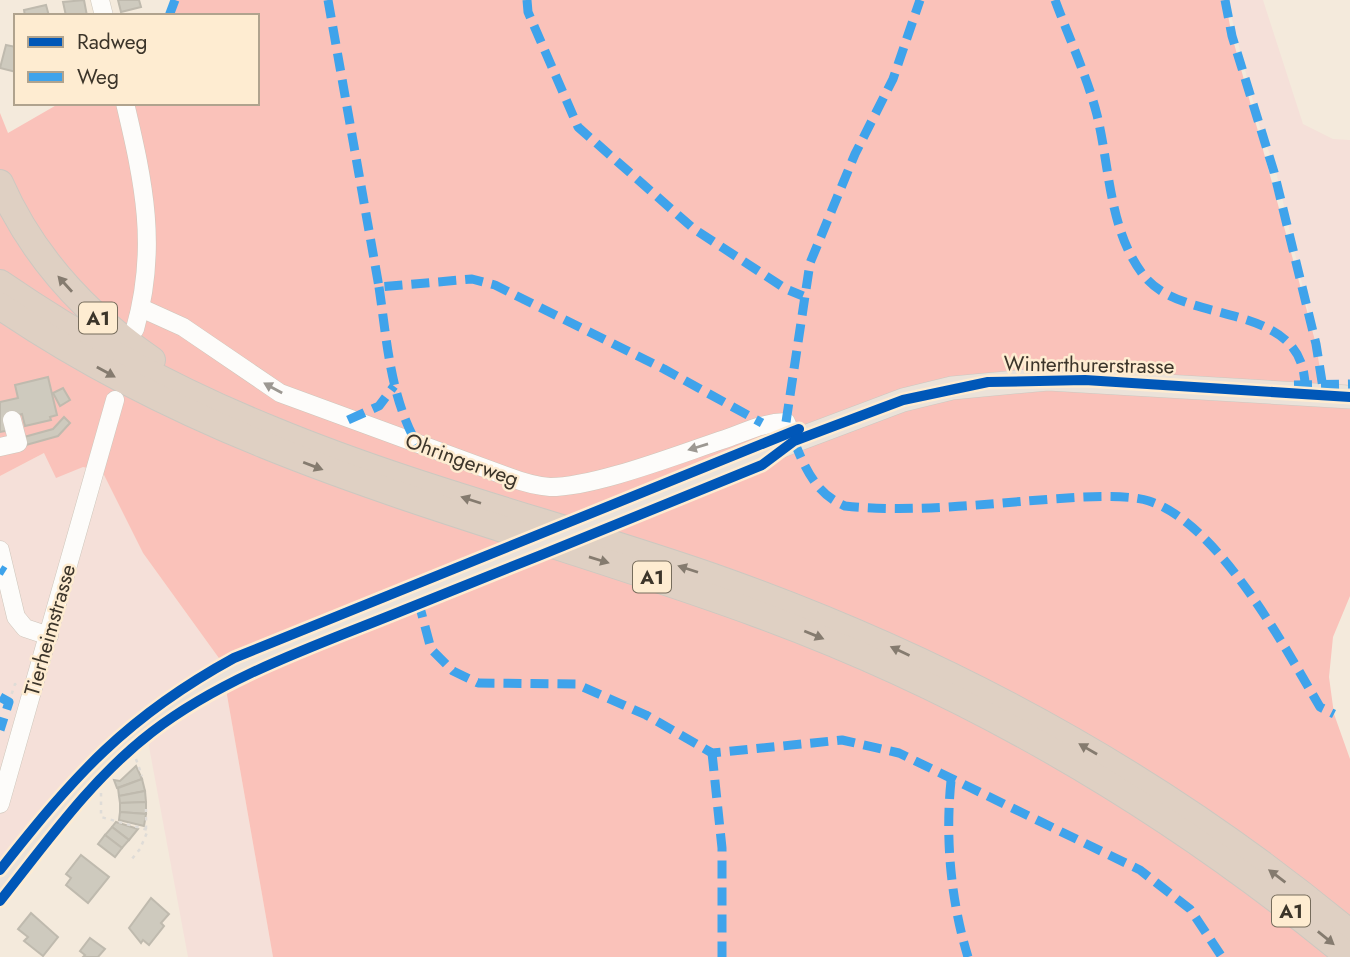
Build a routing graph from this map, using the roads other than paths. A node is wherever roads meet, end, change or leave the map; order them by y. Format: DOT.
graph roads {
  1 [pos="125,105"];
  2 [pos="0,183"];
  3 [pos="0,283"];
  4 [pos="0,306"];
  5 [pos="141,308"];
  6 [pos="135,329"];
  7 [pos="1350,397"];
  8 [pos="115,400"];
  9 [pos="235,415"];
  10 [pos="12,420"];
  11 [pos="794,441"];
  12 [pos="0,447"];
  13 [pos="0,550"];
  14 [pos="48,636"];
  15 [pos="0,804"];
  16 [pos="0,885"];
  17 [pos="1350,933"];
  18 [pos="1349,957"];
  1 -- 5 [label="street"];
  9 -- 2 [label="highway, A1, one-way"];
  3 -- 9 [label="highway, A1"];
  4 -- 18 [label="highway, A1, one-way"];
  5 -- 6 [label="street"];
  11 -- 5 [label="street, Ohringerweg, one-way"];
  7 -- 11 [label="main road, Winterthurerstrasse"];
  8 -- 14 [label="street, Tierheimstrasse"];
  17 -- 9 [label="highway, A1, one-way"];
  10 -- 12 [label="street"];
  11 -- 16 [label="main road, Winterthurerstrasse, bridge"];
  13 -- 14 [label="street"];
  14 -- 15 [label="street, Tierheimstrasse"];
}
